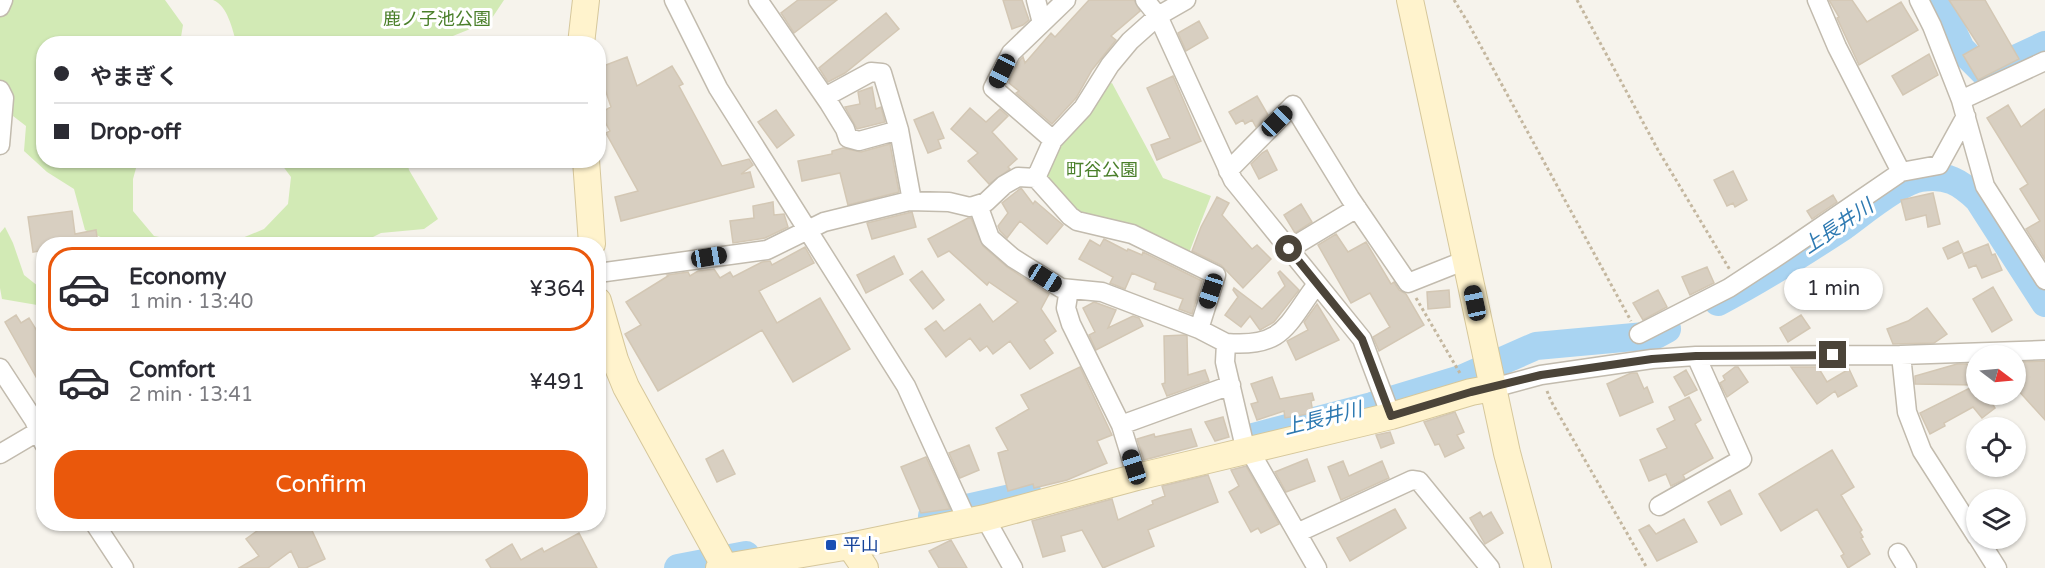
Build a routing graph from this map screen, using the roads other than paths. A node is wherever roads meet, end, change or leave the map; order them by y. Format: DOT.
graph roads {
  1 [pos="3,0"];
  2 [pos="586,0"];
  3 [pos="674,0"];
  4 [pos="1036,0"];
  5 [pos="1066,0"];
  6 [pos="1145,0"];
  7 [pos="1186,0"];
  8 [pos="1410,0"];
  9 [pos="1817,0"];
  10 [pos="1919,0"];
  11 [pos="760,1"];
  12 [pos="0,7"];
  13 [pos="1158,16"];
  14 [pos="1042,22"];
  15 [pos="582,36"];
  16 [pos="2045,61"];
  17 [pos="0,90"];
  18 [pos="825,98"];
  19 [pos="1963,108"];
  20 [pos="899,130"];
  21 [pos="1053,140"];
  22 [pos="0,145"];
  23 [pos="587,168"];
  24 [pos="1228,171"];
  25 [pos="1901,171"];
  26 [pos="1036,178"];
  27 [pos="912,201"];
  28 [pos="978,205"];
  29 [pos="1357,208"];
  30 [pos="807,230"];
  31 [pos="592,237"];
  32 [pos="1289,249"];
  33 [pos="1466,260"];
  34 [pos="606,272"];
  35 [pos="2045,280"];
  36 [pos="1317,284"];
  37 [pos="1070,289"];
  38 [pos="606,329"];
  39 [pos="1199,329"];
  40 [pos="1639,334"];
  41 [pos="1226,343"];
  42 [pos="2045,350"];
  43 [pos="1901,355"];
  44 [pos="1696,356"];
  45 [pos="0,368"];
  46 [pos="1231,385"];
  47 [pos="1482,390"];
  48 [pos="1391,416"];
  49 [pos="36,424"];
  50 [pos="1121,425"];
  51 [pos="36,438"];
  52 [pos="1249,451"];
  53 [pos="0,454"];
  54 [pos="1137,477"];
  55 [pos="1659,506"];
  56 [pos="976,519"];
  57 [pos="1966,519"];
  58 [pos="100,531"];
  59 [pos="1297,533"];
  60 [pos="850,546"];
  61 [pos="1985,549"];
  62 [pos="722,567"];
  63 [pos="124,568"];
  64 [pos="865,568"];
  65 [pos="1014,568"];
  66 [pos="1317,568"];
  67 [pos="1490,568"];
  68 [pos="1538,568"];
  69 [pos="1997,568"];
  1 -- 12 [label="street"];
  2 -- 15 [label="street"];
  3 -- 30 [label="street"];
  4 -- 14 [label="street"];
  5 -- 14 [label="street"];
  6 -- 13 [label="street"];
  7 -- 13 [label="street"];
  8 -- 33 [label="street"];
  9 -- 25 [label="street"];
  10 -- 19 [label="street"];
  11 -- 18 [label="street"];
  13 -- 21 [label="street"];
  13 -- 24 [label="street"];
  14 -- 21 [label="street"];
  16 -- 19 [label="street"];
  17 -- 22 [label="street"];
  18 -- 20 [label="street"];
  18 -- 20 [label="street"];
  19 -- 25 [label="street"];
  19 -- 35 [label="street"];
  20 -- 27 [label="street"];
  21 -- 26 [label="street"];
  23 -- 31 [label="street"];
  24 -- 29 [label="street"];
  24 -- 32 [label="street"];
  25 -- 40 [label="street"];
  26 -- 28 [label="street"];
  26 -- 39 [label="street"];
  27 -- 28 [label="street"];
  27 -- 30 [label="street"];
  28 -- 37 [label="street"];
  29 -- 32 [label="street"];
  29 -- 33 [label="street"];
  30 -- 34 [label="street"];
  30 -- 56 [label="street"];
  32 -- 36 [label="street"];
  33 -- 47 [label="street"];
  36 -- 41 [label="street"];
  36 -- 48 [label="street"];
  37 -- 39 [label="street"];
  37 -- 50 [label="street"];
  38 -- 62 [label="street"];
  39 -- 41 [label="street"];
  41 -- 46 [label="street"];
  42 -- 43 [label="street"];
  43 -- 44 [label="street"];
  43 -- 57 [label="street"];
  44 -- 47 [label="street"];
  44 -- 55 [label="street"];
  45 -- 49 [label="street"];
  46 -- 50 [label="street"];
  46 -- 52 [label="street"];
  47 -- 48 [label="street"];
  47 -- 68 [label="street"];
  48 -- 52 [label="street"];
  50 -- 54 [label="street"];
  51 -- 53 [label="street"];
  52 -- 54 [label="street"];
  52 -- 59 [label="street"];
  54 -- 56 [label="street"];
  56 -- 60 [label="street"];
  56 -- 65 [label="street"];
  58 -- 63 [label="street"];
  59 -- 66 [label="street"];
  59 -- 67 [label="street"];
  60 -- 62 [label="street"];
  60 -- 64 [label="street"];
  61 -- 69 [label="street"];
}
